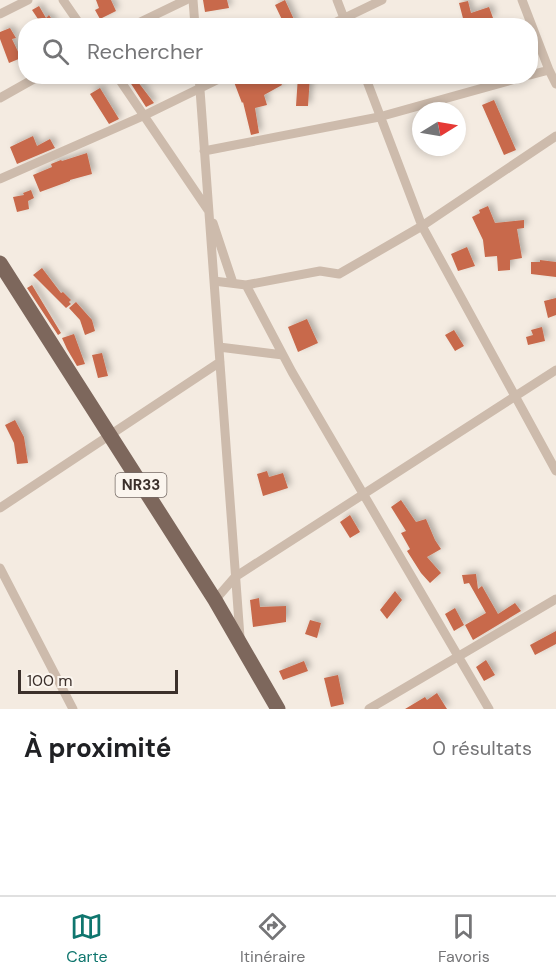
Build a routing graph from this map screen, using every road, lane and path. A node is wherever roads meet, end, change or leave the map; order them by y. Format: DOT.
graph roads {
  1 [pos="28,0"];
  2 [pos="63,0"];
  3 [pos="186,0"];
  4 [pos="193,0"];
  5 [pos="338,0"];
  6 [pos="382,0"];
  7 [pos="522,0"];
  8 [pos="0,14"];
  9 [pos="75,18"];
  10 [pos="149,18"];
  11 [pos="194,18"];
  12 [pos="345,18"];
  13 [pos="351,18"];
  14 [pos="529,18"];
  15 [pos="538,41"];
  16 [pos="549,70"];
  17 [pos="538,73"];
  18 [pos="25,84"];
  19 [pos="122,84"];
  20 [pos="200,84"];
  21 [pos="210,84"];
  22 [pos="368,84"];
  23 [pos="497,84"];
  24 [pos="556,84"];
  25 [pos="200,89"];
  26 [pos="0,98"];
  27 [pos="143,117"];
  28 [pos="379,117"];
  29 [pos="556,136"];
  30 [pos="204,151"];
  31 [pos="0,179"];
  32 [pos="208,210"];
  33 [pos="422,226"];
  34 [pos="0,263"];
  35 [pos="214,281"];
  36 [pos="233,283"];
  37 [pos="246,285"];
  38 [pos="219,347"];
  39 [pos="284,356"];
  40 [pos="220,362"];
  41 [pos="556,370"];
  42 [pos="514,395"];
  43 [pos="109,434"];
  44 [pos="556,471"];
  45 [pos="364,493"];
  46 [pos="0,508"];
  47 [pos="0,568"];
  48 [pos="235,577"];
  49 [pos="556,599"];
  50 [pos="214,600"];
  51 [pos="240,644"];
  52 [pos="459,657"];
  53 [pos="73,709"];
  54 [pos="278,709"];
  55 [pos="369,709"];
  56 [pos="489,709"];
  1 -- 8 [label="street"];
  2 -- 9 [label="street"];
  3 -- 10 [label="street"];
  4 -- 11 [label="street"];
  5 -- 12 [label="street"];
  6 -- 13 [label="street"];
  7 -- 14 [label="street"];
  15 -- 16 [label="street"];
  16 -- 17 [label="street"];
  16 -- 24 [label="street"];
  18 -- 26 [label="street"];
  19 -- 27 [label="street"];
  20 -- 25 [label="street"];
  21 -- 25 [label="street"];
  22 -- 28 [label="street"];
  23 -- 28 [label="street"];
  25 -- 27 [label="street"];
  25 -- 30 [label="street"];
  27 -- 31 [label="street"];
  27 -- 32 [label="street"];
  28 -- 30 [label="street"];
  28 -- 33 [label="street"];
  29 -- 33 [label="street"];
  30 -- 32 [label="street"];
  32 -- 35 [label="street"];
  32 -- 36 [label="street"];
  33 -- 37 [label="street"];
  33 -- 42 [label="street"];
  34 -- 43 [label="main road, NR33"];
  35 -- 36 [label="street"];
  35 -- 38 [label="street"];
  36 -- 37 [label="street"];
  37 -- 39 [label="street"];
  38 -- 39 [label="street"];
  38 -- 40 [label="street"];
  39 -- 45 [label="street"];
  40 -- 43 [label="street"];
  40 -- 48 [label="street"];
  41 -- 42 [label="street"];
  42 -- 44 [label="street"];
  42 -- 45 [label="street"];
  43 -- 46 [label="street"];
  43 -- 50 [label="main road, NR33"];
  45 -- 48 [label="street"];
  45 -- 52 [label="street"];
  47 -- 53 [label="street"];
  48 -- 50 [label="street"];
  48 -- 51 [label="street"];
  49 -- 52 [label="street"];
  50 -- 51 [label="main road, NR33"];
  51 -- 54 [label="main road, NR33"];
  52 -- 55 [label="street"];
  52 -- 56 [label="street"];
}
